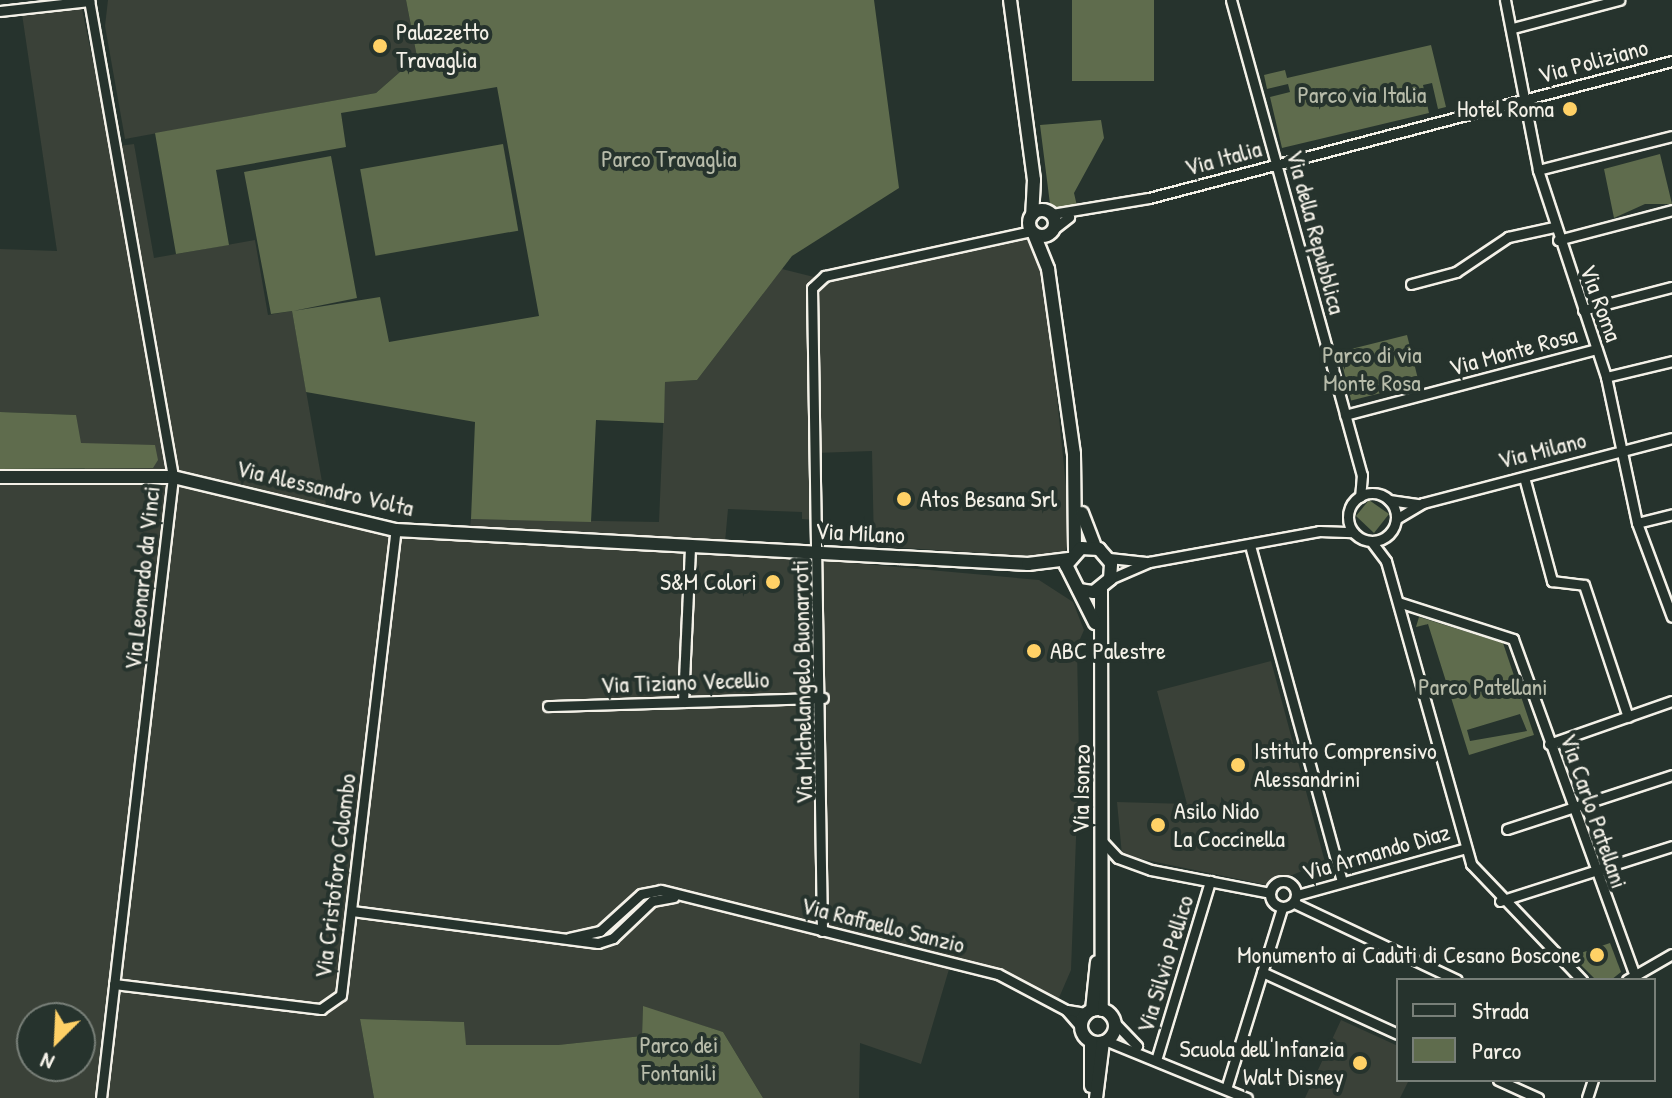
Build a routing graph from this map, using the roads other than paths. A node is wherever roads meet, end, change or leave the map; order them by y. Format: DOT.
graph roads {
  1 [pos="89,0"];
  2 [pos="98,0"];
  3 [pos="1010,0"];
  4 [pos="1231,0"];
  5 [pos="1505,0"];
  6 [pos="1619,0"];
  7 [pos="0,11"];
  8 [pos="93,19"];
  9 [pos="1513,28"];
  10 [pos="1672,61"];
  11 [pos="1525,101"];
  12 [pos="1672,136"];
  13 [pos="1276,164"];
  14 [pos="1538,170"];
  15 [pos="1034,180"];
  16 [pos="1672,210"];
  17 [pos="1032,215"];
  18 [pos="1052,221"];
  19 [pos="1554,227"];
  20 [pos="1033,232"];
  21 [pos="1558,240"];
  22 [pos="1048,269"];
  23 [pos="1411,284"];
  24 [pos="1672,287"];
  25 [pos="1583,310"];
  26 [pos="1597,349"];
  27 [pos="1672,361"];
  28 [pos="1606,377"];
  29 [pos="1345,415"];
  30 [pos="1672,438"];
  31 [pos="1619,453"];
  32 [pos="1362,475"];
  33 [pos="0,477"];
  34 [pos="173,477"];
  35 [pos="1524,477"];
  36 [pos="1375,494"];
  37 [pos="1360,497"];
  38 [pos="1389,500"];
  39 [pos="1423,503"];
  40 [pos="1079,506"];
  41 [pos="1349,514"];
  42 [pos="1672,514"];
  43 [pos="1396,519"];
  44 [pos="1637,523"];
  45 [pos="396,530"];
  46 [pos="1319,531"];
  47 [pos="1353,532"];
  48 [pos="1389,535"];
  49 [pos="1371,541"];
  50 [pos="690,546"];
  51 [pos="1095,547"];
  52 [pos="1251,549"];
  53 [pos="819,553"];
  54 [pos="1072,555"];
  55 [pos="1109,558"];
  56 [pos="1386,561"];
  57 [pos="1149,562"];
  58 [pos="1028,564"];
  59 [pos="1068,579"];
  60 [pos="1110,579"];
  61 [pos="1101,589"];
  62 [pos="1079,590"];
  63 [pos="1667,592"];
  64 [pos="1398,602"];
  65 [pos="1672,617"];
  66 [pos="1101,644"];
  67 [pos="823,698"];
  68 [pos="1672,701"];
  69 [pos="683,702"];
  70 [pos="548,706"];
  71 [pos="1628,717"];
  72 [pos="1549,744"];
  73 [pos="1672,775"];
  74 [pos="1571,808"];
  75 [pos="1507,829"];
  76 [pos="1102,841"];
  77 [pos="1672,846"];
  78 [pos="1466,848"];
  79 [pos="1593,869"];
  80 [pos="1210,881"];
  81 [pos="1342,882"];
  82 [pos="1270,893"];
  83 [pos="1295,899"];
  84 [pos="1500,901"];
  85 [pos="1282,908"];
  86 [pos="352,911"];
  87 [pos="822,931"];
  88 [pos="1672,954"];
  89 [pos="1262,972"];
  90 [pos="1630,977"];
  91 [pos="1453,978"];
  92 [pos="1580,978"];
  93 [pos="114,984"];
  94 [pos="1066,1010"];
  95 [pos="1094,1011"];
  96 [pos="1115,1023"];
  97 [pos="1081,1027"];
  98 [pos="1396,1033"];
  99 [pos="1100,1041"];
  100 [pos="1142,1051"];
  101 [pos="1157,1057"];
  102 [pos="1502,1082"];
  103 [pos="1226,1089"];
  104 [pos="1243,1097"];
  105 [pos="101,1098"];
  106 [pos="1093,1098"];
  107 [pos="1538,1098"];
  1 -- 7 [label="street"];
  1 -- 8 [label="street, Via Leonardo da Vinci"];
  2 -- 8 [label="street, Via Leonardo da Vinci"];
  3 -- 15 [label="street"];
  4 -- 13 [label="street, Via della Repubblica"];
  5 -- 9 [label="street, Via Roma"];
  6 -- 9 [label="street"];
  8 -- 34 [label="street, Via Leonardo da Vinci"];
  9 -- 11 [label="street, Via Roma"];
  10 -- 11 [label="street, Via Poliziano"];
  11 -- 13 [label="street, Via Italia"];
  11 -- 14 [label="street, Via Roma"];
  12 -- 14 [label="street"];
  13 -- 18 [label="street, Via Italia"];
  13 -- 29 [label="street, Via della Repubblica"];
  14 -- 19 [label="street, Via Roma"];
  15 -- 17 [label="street"];
  15 -- 18 [label="street"];
  16 -- 21 [label="street"];
  17 -- 18 [label="street"];
  17 -- 20 [label="street"];
  18 -- 20 [label="street"];
  18 -- 22 [label="street"];
  19 -- 21 [label="street, Via Roma"];
  19 -- 23 [label="street"];
  20 -- 22 [label="street"];
  20 -- 53 [label="street, Via Michelangelo Buonarroti"];
  21 -- 25 [label="street, Via Roma"];
  22 -- 40 [label="street"];
  24 -- 25 [label="street"];
  25 -- 26 [label="street, Via Roma"];
  26 -- 28 [label="street, Via Roma"];
  26 -- 29 [label="street, Via Monte Rosa"];
  27 -- 28 [label="street"];
  28 -- 31 [label="street, Via Roma"];
  29 -- 32 [label="street, Via della Repubblica"];
  30 -- 31 [label="street, Via Milano"];
  31 -- 35 [label="street, Via Milano"];
  31 -- 44 [label="street, Via Roma"];
  32 -- 36 [label="street, Via della Repubblica"];
  32 -- 37 [label="street, Via della Repubblica"];
  33 -- 34 [label="street, Via Alessandro Volta"];
  34 -- 45 [label="street, Via Alessandro Volta"];
  34 -- 93 [label="street, Via Leonardo da Vinci"];
  35 -- 39 [label="street, Via Milano"];
  35 -- 71 [label="street"];
  36 -- 37 [label="street"];
  36 -- 38 [label="street"];
  37 -- 41 [label="street"];
  38 -- 39 [label="street, Via Milano"];
  38 -- 43 [label="street"];
  39 -- 43 [label="street, Via Milano"];
  40 -- 51 [label="street"];
  40 -- 54 [label="street"];
  41 -- 46 [label="street"];
  41 -- 47 [label="street"];
  42 -- 44 [label="street"];
  43 -- 48 [label="street"];
  44 -- 63 [label="street, Via Roma"];
  45 -- 50 [label="street, Via Alessandro Volta"];
  45 -- 86 [label="street, Via Cristoforo Colombo"];
  46 -- 47 [label="street"];
  46 -- 52 [label="street"];
  47 -- 49 [label="street"];
  48 -- 49 [label="street"];
  48 -- 56 [label="street"];
  49 -- 56 [label="street"];
  50 -- 53 [label="street, Via Milano"];
  50 -- 69 [label="street"];
  51 -- 54 [label="street"];
  51 -- 55 [label="street"];
  52 -- 57 [label="street"];
  52 -- 81 [label="street"];
  53 -- 58 [label="street, Via Milano"];
  53 -- 67 [label="street, Via Michelangelo Buonarroti"];
  54 -- 58 [label="street, Via Milano"];
  54 -- 59 [label="street"];
  55 -- 57 [label="street"];
  55 -- 60 [label="street"];
  56 -- 64 [label="street"];
  57 -- 60 [label="street"];
  58 -- 59 [label="street, Via Milano"];
  59 -- 62 [label="street"];
  60 -- 61 [label="street"];
  61 -- 62 [label="street"];
  61 -- 66 [label="street, Via Isonzo"];
  62 -- 66 [label="street, Via Isonzo"];
  63 -- 65 [label="street, Via Roma"];
  64 -- 72 [label="street, Via Carlo Patellani"];
  64 -- 78 [label="street"];
  66 -- 76 [label="street, Via Isonzo"];
  67 -- 69 [label="street, Via Tiziano Vecellio"];
  67 -- 87 [label="street, Via Michelangelo Buonarroti"];
  68 -- 71 [label="street"];
  69 -- 70 [label="street, Via Tiziano Vecellio"];
  71 -- 72 [label="street"];
  72 -- 74 [label="street, Via Carlo Patellani"];
  73 -- 74 [label="street"];
  74 -- 75 [label="street"];
  74 -- 79 [label="street, Via Carlo Patellani"];
  76 -- 80 [label="street"];
  76 -- 95 [label="street, Via Isonzo"];
  77 -- 79 [label="street"];
  78 -- 81 [label="street, Via Armando Diaz"];
  78 -- 84 [label="street"];
  79 -- 84 [label="street"];
  79 -- 90 [label="street, Via Carlo Patellani"];
  80 -- 82 [label="street"];
  80 -- 101 [label="street, Via Silvio Pellico"];
  81 -- 83 [label="street, Via Armando Diaz"];
  82 -- 83 [label="street"];
  82 -- 85 [label="street"];
  83 -- 85 [label="street"];
  83 -- 91 [label="street"];
  84 -- 92 [label="street"];
  85 -- 89 [label="street"];
  86 -- 87 [label="street, Via Raffaello Sanzio"];
  86 -- 93 [label="street, Via Cristoforo Colombo"];
  87 -- 94 [label="street, Via Raffaello Sanzio"];
  88 -- 90 [label="street"];
  89 -- 98 [label="street"];
  89 -- 103 [label="street"];
  93 -- 105 [label="street, Via Leonardo da Vinci"];
  94 -- 95 [label="street, Via Raffaello Sanzio"];
  94 -- 97 [label="street, Via Raffaello Sanzio"];
  95 -- 96 [label="street"];
  95 -- 97 [label="street, Via Isonzo"];
  96 -- 99 [label="street"];
  96 -- 100 [label="street"];
  97 -- 99 [label="street"];
  99 -- 100 [label="street"];
  99 -- 106 [label="street"];
  100 -- 101 [label="street"];
  101 -- 103 [label="street"];
  102 -- 107 [label="street"];
  103 -- 104 [label="street"];
}
